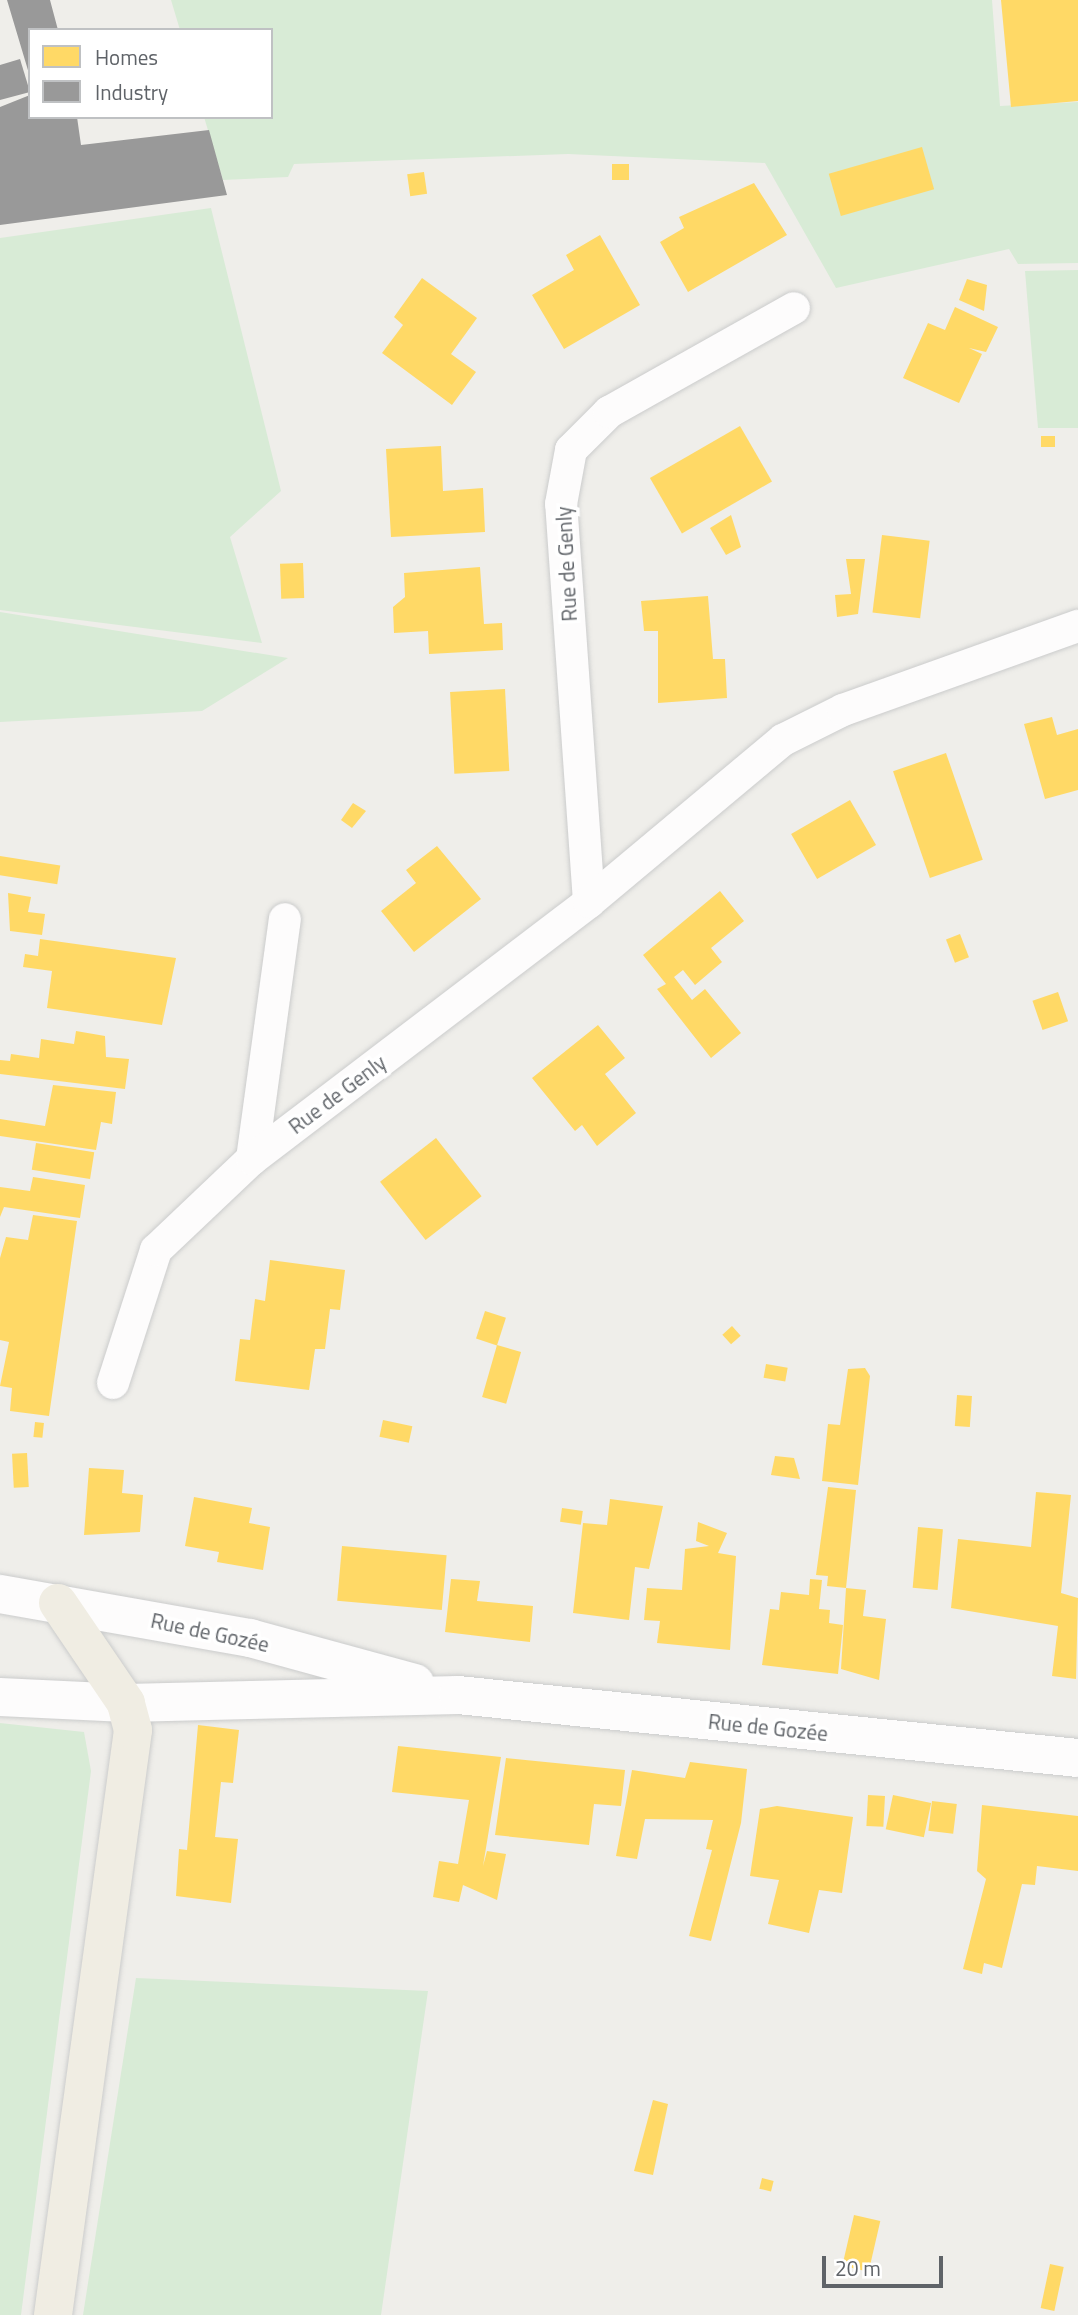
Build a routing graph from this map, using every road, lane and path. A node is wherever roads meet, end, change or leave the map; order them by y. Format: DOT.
graph roads {
  1 [pos="794,308"];
  2 [pos="1078,626"];
  3 [pos="589,902"];
  4 [pos="285,919"];
  5 [pos="252,1159"];
  6 [pos="113,1383"];
  7 [pos="0,1594"];
  8 [pos="58,1603"];
  9 [pos="458,1695"];
  10 [pos="0,1698"];
  11 [pos="126,1703"];
  12 [pos="1078,1758"];
  13 [pos="53,2315"];
  1 -- 3 [label="street, Rue de Genly"];
  2 -- 3 [label="street, Rue de Genly"];
  3 -- 5 [label="street, Rue de Genly"];
  4 -- 5 [label="street, Rue de Genly"];
  5 -- 6 [label="street, Rue de Genly"];
  7 -- 8 [label="main road, Rue de Gozée"];
  8 -- 9 [label="main road, Rue de Gozée"];
  8 -- 11 [label="highway"];
  9 -- 11 [label="main road, Rue de Gozée"];
  9 -- 12 [label="main road, Rue de Gozée"];
  10 -- 11 [label="main road, Rue de Gozée"];
  11 -- 13 [label="highway"];
}
